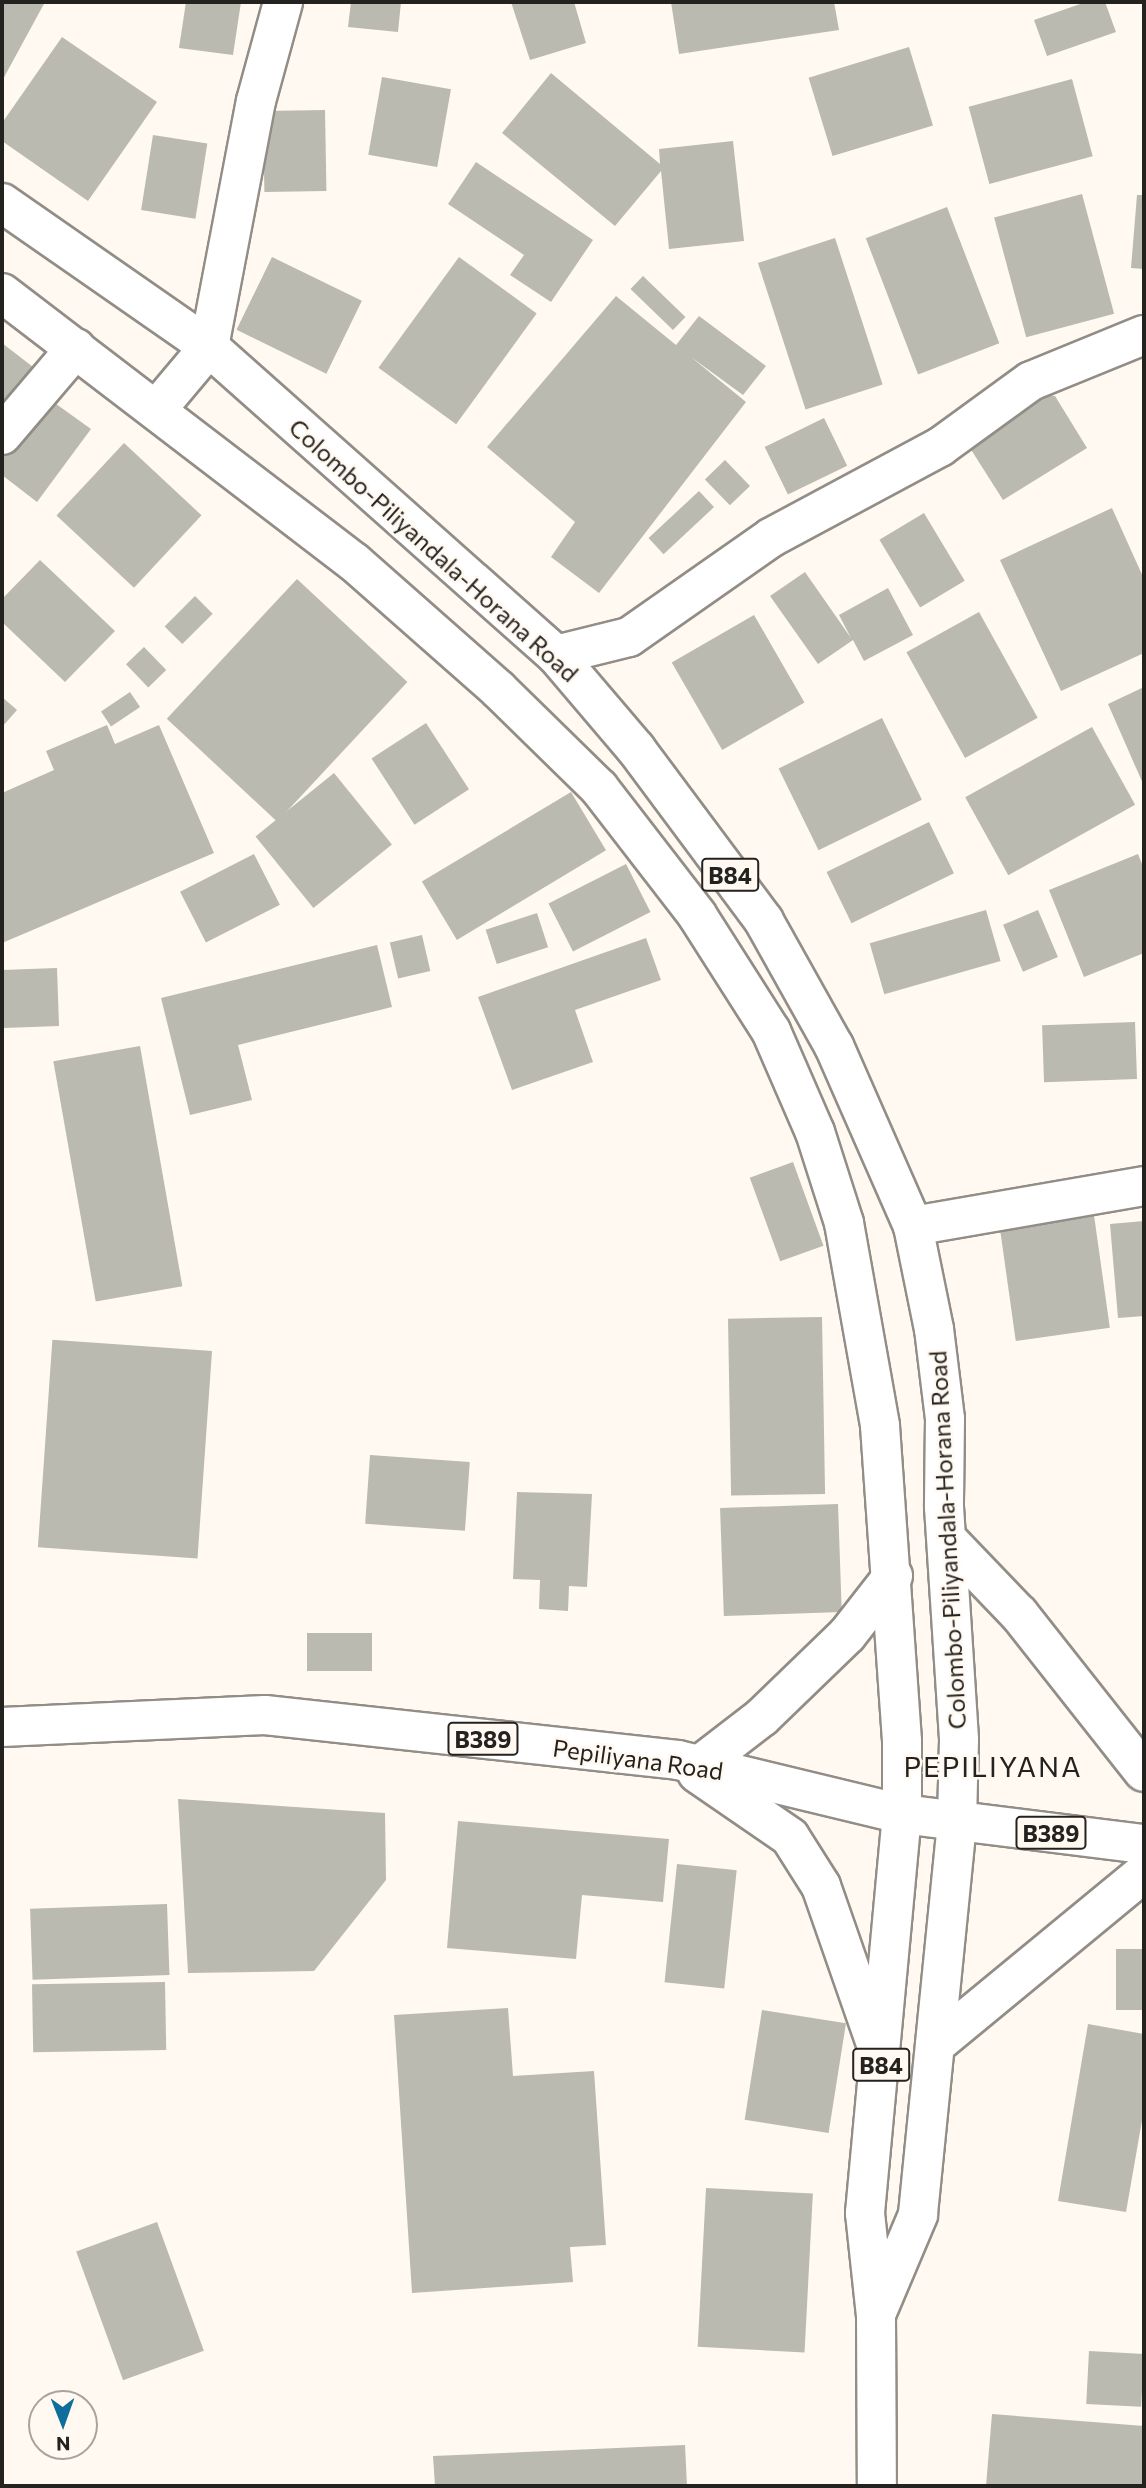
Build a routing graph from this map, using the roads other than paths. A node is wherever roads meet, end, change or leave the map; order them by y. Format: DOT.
graph roads {
  1 [pos="283,2"];
  2 [pos="2,203"];
  3 [pos="2,293"];
  4 [pos="1144,335"];
  5 [pos="209,347"];
  6 [pos="76,348"];
  7 [pos="157,409"];
  8 [pos="2,435"];
  9 [pos="556,654"];
  10 [pos="1144,1186"];
  11 [pos="913,1226"];
  12 [pos="947,1539"];
  13 [pos="893,1576"];
  14 [pos="2,1727"];
  15 [pos="690,1762"];
  16 [pos="1144,1772"];
  17 [pos="902,1814"];
  18 [pos="957,1823"];
  19 [pos="1144,1844"];
  20 [pos="1144,1873"];
  21 [pos="935,2045"];
  22 [pos="881,2059"];
  23 [pos="876,2316"];
  24 [pos="877,2486"];
  1 -- 5 [label="main road"];
  2 -- 5 [label="main road, Colombo-Piliyandala-Horana Road / B84"];
  3 -- 6 [label="main road, Colombo-Piliyandala-Horana Road / B84"];
  4 -- 9 [label="main road"];
  5 -- 7 [label="main road"];
  5 -- 9 [label="main road, Colombo-Piliyandala-Horana Road / B84"];
  6 -- 7 [label="main road, Colombo-Piliyandala-Horana Road / B84"];
  6 -- 8 [label="main road"];
  7 -- 13 [label="main road, Colombo-Piliyandala-Horana Road / B84"];
  9 -- 11 [label="main road, Colombo-Piliyandala-Horana Road / B84"];
  10 -- 11 [label="main road"];
  11 -- 12 [label="main road, Colombo-Piliyandala-Horana Road / B84"];
  12 -- 16 [label="main road"];
  12 -- 18 [label="main road, Colombo-Piliyandala-Horana Road / B84"];
  13 -- 15 [label="main road"];
  13 -- 17 [label="main road, Colombo-Piliyandala-Horana Road / B84"];
  14 -- 15 [label="main road, Pepiliyana Road / B389"];
  15 -- 17 [label="main road, Pepiliyana Road / B389"];
  15 -- 22 [label="main road"];
  17 -- 18 [label="main road, Pepiliyana Road / B389"];
  17 -- 22 [label="main road, Colombo-Piliyandala-Horana Road / B84"];
  18 -- 19 [label="main road, Pepiliyana Road / B389"];
  18 -- 21 [label="main road, Colombo-Piliyandala-Horana Road / B84"];
  20 -- 21 [label="main road"];
  21 -- 23 [label="main road, Colombo-Piliyandala-Horana Road / B84"];
  22 -- 23 [label="main road, Colombo-Piliyandala-Horana Road / B84"];
  23 -- 24 [label="main road, Colombo-Piliyandala-Horana Road / B84"];
}
